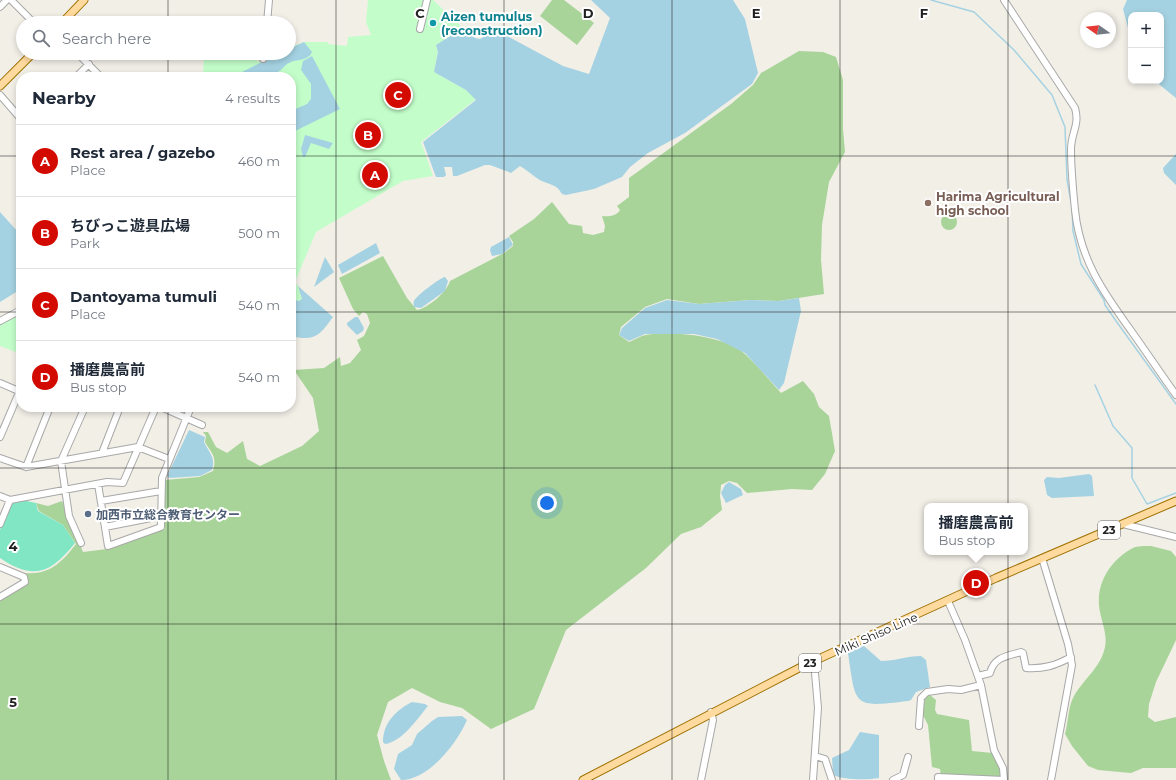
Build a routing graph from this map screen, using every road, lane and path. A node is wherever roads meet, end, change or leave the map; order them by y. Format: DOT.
graph roads {
  1 [pos="7,0"];
  2 [pos="11,0"];
  3 [pos="84,0"];
  4 [pos="269,0"];
  5 [pos="427,0"];
  6 [pos="1004,0"];
  7 [pos="0,7"];
  8 [pos="27,16"];
  9 [pos="69,16"];
  10 [pos="268,16"];
  11 [pos="420,29"];
  12 [pos="26,60"];
  13 [pos="85,60"];
  14 [pos="89,64"];
  15 [pos="81,72"];
  16 [pos="96,72"];
  17 [pos="0,86"];
  18 [pos="0,95"];
  19 [pos="16,113"];
  20 [pos="16,313"];
  21 [pos="0,321"];
  22 [pos="0,383"];
  23 [pos="16,389"];
  24 [pos="1176,395"];
  25 [pos="16,400"];
  26 [pos="48,412"];
  27 [pos="83,412"];
  28 [pos="118,412"];
  29 [pos="154,412"];
  30 [pos="172,412"];
  31 [pos="189,412"];
  32 [pos="186,418"];
  33 [pos="202,425"];
  34 [pos="0,437"];
  35 [pos="138,447"];
  36 [pos="102,454"];
  37 [pos="0,458"];
  38 [pos="169,459"];
  39 [pos="61,461"];
  40 [pos="26,467"];
  41 [pos="98,484"];
  42 [pos="65,490"];
  43 [pos="161,491"];
  44 [pos="0,496"];
  45 [pos="10,500"];
  46 [pos="101,501"];
  47 [pos="1176,501"];
  48 [pos="161,516"];
  49 [pos="0,524"];
  50 [pos="1123,524"];
  51 [pos="105,527"];
  52 [pos="1176,537"];
  53 [pos="81,543"];
  54 [pos="1042,558"];
  55 [pos="0,567"];
  56 [pos="0,597"];
  57 [pos="948,601"];
  58 [pos="1071,657"];
  59 [pos="814,662"];
  60 [pos="978,676"];
  61 [pos="981,685"];
  62 [pos="711,712"];
  63 [pos="919,726"];
  64 [pos="815,756"];
  65 [pos="908,757"];
  66 [pos="583,780"];
  67 [pos="701,780"];
  68 [pos="813,780"];
  69 [pos="832,780"];
  70 [pos="893,780"];
  71 [pos="938,780"];
  72 [pos="1004,780"];
  73 [pos="1051,780"];
  1 -- 7 [label="street"];
  2 -- 8 [label="street"];
  3 -- 9 [label="main road"];
  4 -- 10 [label="street"];
  5 -- 11 [label="street"];
  6 -- 24 [label="street"];
  12 -- 17 [label="main road"];
  13 -- 14 [label="street"];
  14 -- 15 [label="street"];
  14 -- 16 [label="street"];
  18 -- 19 [label="street"];
  20 -- 21 [label="street"];
  22 -- 23 [label="street"];
  25 -- 34 [label="street"];
  26 -- 40 [label="street"];
  27 -- 39 [label="street"];
  28 -- 36 [label="street"];
  29 -- 35 [label="street"];
  30 -- 32 [label="street"];
  31 -- 32 [label="street"];
  32 -- 33 [label="street"];
  32 -- 38 [label="street"];
  35 -- 36 [label="street"];
  35 -- 38 [label="street"];
  35 -- 41 [label="street"];
  36 -- 39 [label="street"];
  37 -- 40 [label="street"];
  38 -- 43 [label="street"];
  39 -- 40 [label="street"];
  39 -- 42 [label="street"];
  41 -- 42 [label="street"];
  41 -- 46 [label="street"];
  42 -- 45 [label="street"];
  42 -- 53 [label="street"];
  43 -- 46 [label="street"];
  43 -- 48 [label="street"];
  44 -- 45 [label="street"];
  45 -- 49 [label="street"];
  46 -- 51 [label="street"];
  47 -- 50 [label="main road, Miki Shiso Line / 23"];
  48 -- 51 [label="street"];
  48 -- 51 [label="street"];
  50 -- 52 [label="street"];
  50 -- 54 [label="main road, Miki Shiso Line / 23"];
  54 -- 57 [label="main road, Miki Shiso Line / 23"];
  54 -- 58 [label="street"];
  55 -- 56 [label="street"];
  57 -- 59 [label="main road, Miki Shiso Line / 23"];
  57 -- 60 [label="street"];
  58 -- 60 [label="street"];
  58 -- 73 [label="street"];
  59 -- 62 [label="main road, Miki Shiso Line / 23"];
  59 -- 64 [label="street"];
  60 -- 61 [label="street"];
  61 -- 63 [label="street"];
  61 -- 72 [label="street"];
  62 -- 66 [label="main road, Miki Shiso Line / 23"];
  62 -- 67 [label="street"];
  64 -- 68 [label="street"];
  64 -- 69 [label="street"];
  65 -- 70 [label="street"];
  71 -- 72 [label="street"];
}
